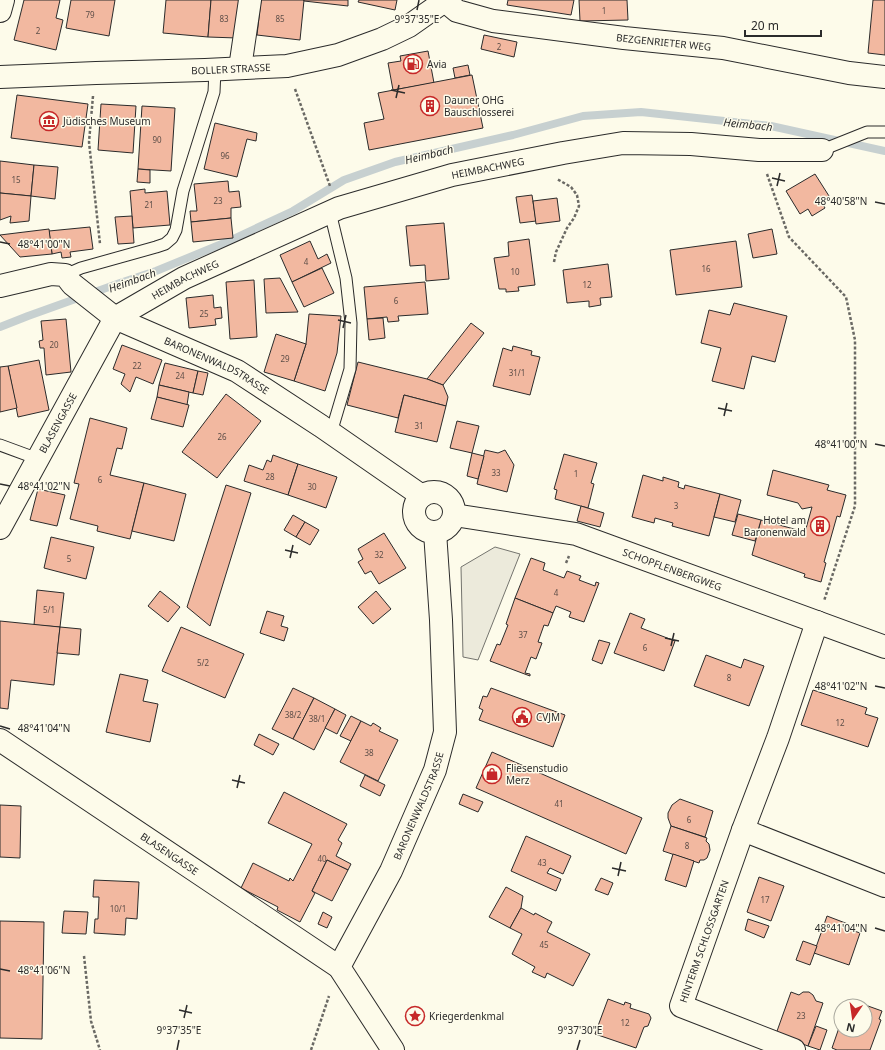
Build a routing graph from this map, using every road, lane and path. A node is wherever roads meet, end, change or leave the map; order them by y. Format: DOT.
graph roads {
  1 [pos="3,0"];
  2 [pos="250,0"];
  3 [pos="445,0"];
  4 [pos="0,12"];
  5 [pos="240,68"];
  6 [pos="215,70"];
  7 [pos="96,73"];
  8 [pos="0,77"];
  9 [pos="885,77"];
  10 [pos="298,98"];
  11 [pos="885,132"];
  12 [pos="759,150"];
  13 [pos="822,150"];
  14 [pos="534,159"];
  15 [pos="325,175"];
  16 [pos="330,212"];
  17 [pos="554,262"];
  18 [pos="102,263"];
  19 [pos="68,280"];
  20 [pos="0,286"];
  21 [pos="111,315"];
  22 [pos="330,433"];
  23 [pos="0,445"];
  24 [pos="38,458"];
  25 [pos="422,496"];
  26 [pos="454,515"];
  27 [pos="0,528"];
  28 [pos="435,532"];
  29 [pos="817,622"];
  30 [pos="885,648"];
  31 [pos="0,740"];
  32 [pos="743,830"];
  33 [pos="885,886"];
  34 [pos="84,956"];
  35 [pos="339,967"];
  36 [pos="100,1050"];
  37 [pos="311,1050"];
  38 [pos="393,1050"];
  39 [pos="794,1050"];
  1 -- 4 [label="street"];
  2 -- 5 [label="street"];
  3 -- 5 [label="street, BOLLER STRASSE"];
  3 -- 9 [label="street, BEZGENRIETER WEG"];
  5 -- 6 [label="street, BOLLER STRASSE"];
  6 -- 7 [label="street, BOLLER STRASSE"];
  6 -- 18 [label="lane"];
  7 -- 8 [label="street, BOLLER STRASSE"];
  7 -- 18 [label="path"];
  10 -- 15 [label="path"];
  11 -- 13 [label="lane, HEIMBACHWEG"];
  12 -- 13 [label="street, HEIMBACHWEG"];
  12 -- 14 [label="street, HEIMBACHWEG"];
  12 -- 29 [label="path"];
  14 -- 16 [label="street, HEIMBACHWEG"];
  14 -- 17 [label="path"];
  16 -- 21 [label="street, HEIMBACHWEG"];
  16 -- 22 [label="lane"];
  18 -- 19 [label="lane"];
  19 -- 20 [label="street"];
  19 -- 21 [label="street, BARONENWALDSTRASSE"];
  21 -- 22 [label="street, BARONENWALDSTRASSE"];
  21 -- 24 [label="street, BLASENGASSE"];
  22 -- 25 [label="street, BARONENWALDSTRASSE"];
  23 -- 24 [label="lane"];
  24 -- 27 [label="street, BLASENGASSE"];
  25 -- 26 [label="street"];
  25 -- 28 [label="street"];
  26 -- 28 [label="street"];
  26 -- 29 [label="street, SCHOPFLENBERGWEG"];
  28 -- 35 [label="street, BARONENWALDSTRASSE"];
  29 -- 30 [label="street, SCHOPFLENBERGWEG"];
  29 -- 32 [label="street, HINTERM SCHLOSSGARTEN"];
  31 -- 35 [label="street, BLASENGASSE"];
  32 -- 33 [label="street"];
  32 -- 39 [label="street, HINTERM SCHLOSSGARTEN"];
  34 -- 36 [label="path"];
  35 -- 37 [label="path"];
  35 -- 38 [label="street"];
}
